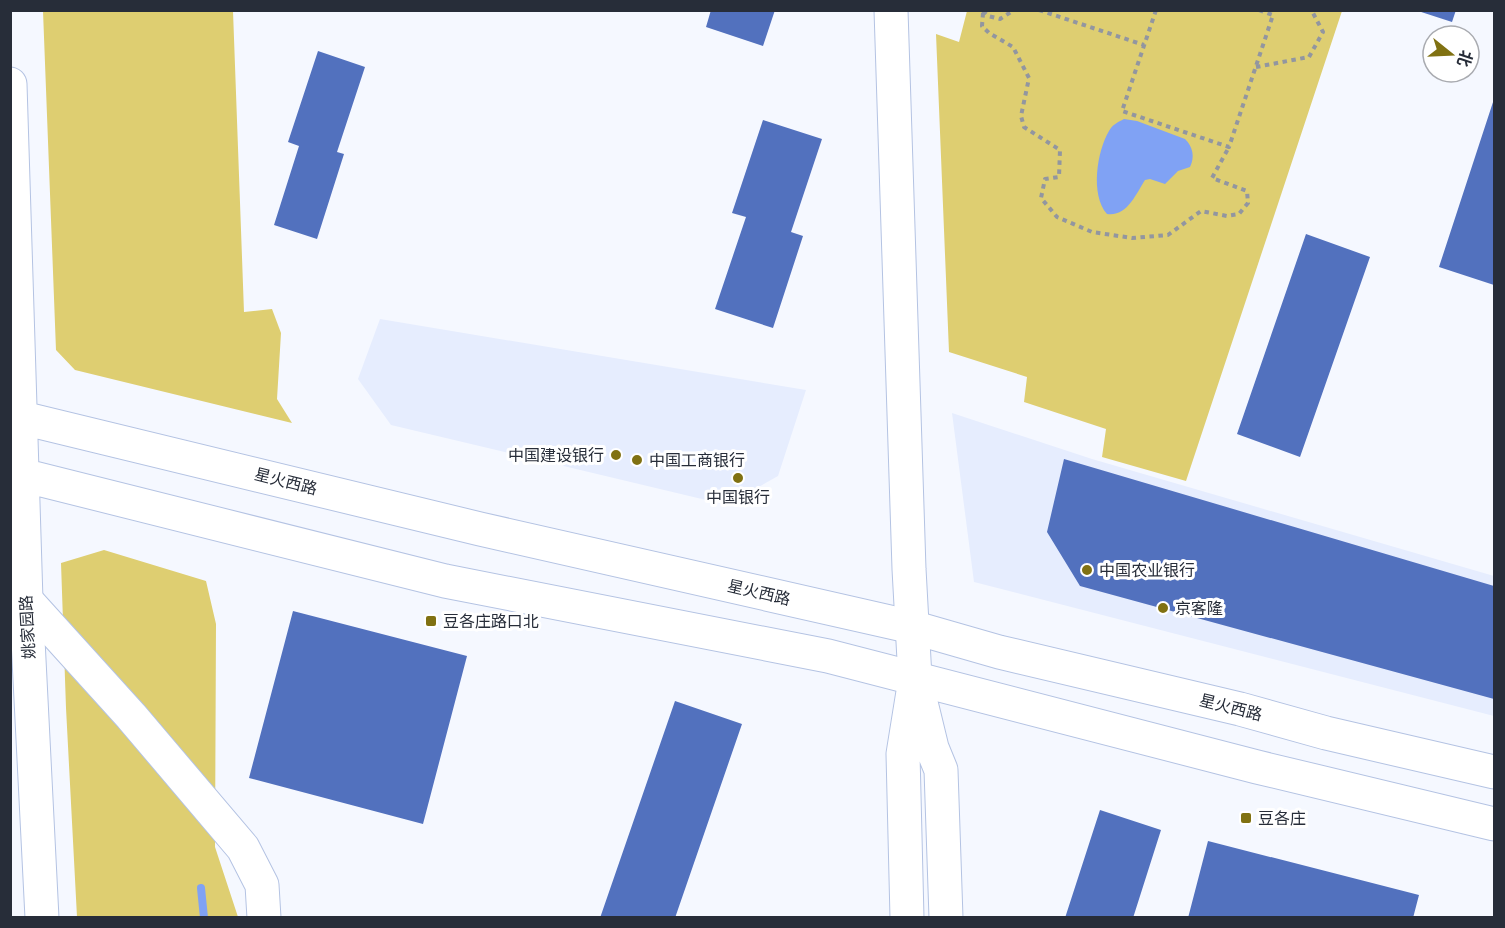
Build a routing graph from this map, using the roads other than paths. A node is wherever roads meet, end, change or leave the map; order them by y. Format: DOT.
graph roads {
  1 [pos="891,10"];
  2 [pos="10,84"];
  3 [pos="16,416"];
  4 [pos="16,472"];
  5 [pos="26,600"];
  6 [pos="912,627"];
  7 [pos="915,678"];
  8 [pos="1494,772"];
  9 [pos="1494,824"];
  10 [pos="42,918"];
  11 [pos="264,918"];
  12 [pos="907,918"];
  13 [pos="946,918"];
  1 -- 6 [label="main road"];
  2 -- 3 [label="main road, 姚家园路"];
  3 -- 4 [label="main road, 姚家园路"];
  3 -- 6 [label="main road, 星火西路"];
  4 -- 5 [label="main road, 姚家园路"];
  4 -- 7 [label="main road"];
  5 -- 10 [label="main road, 姚家园路"];
  5 -- 11 [label="main road"];
  6 -- 7 [label="main road"];
  6 -- 8 [label="main road, 星火西路"];
  7 -- 9 [label="main road"];
  7 -- 12 [label="main road"];
  7 -- 13 [label="main road"];
}
